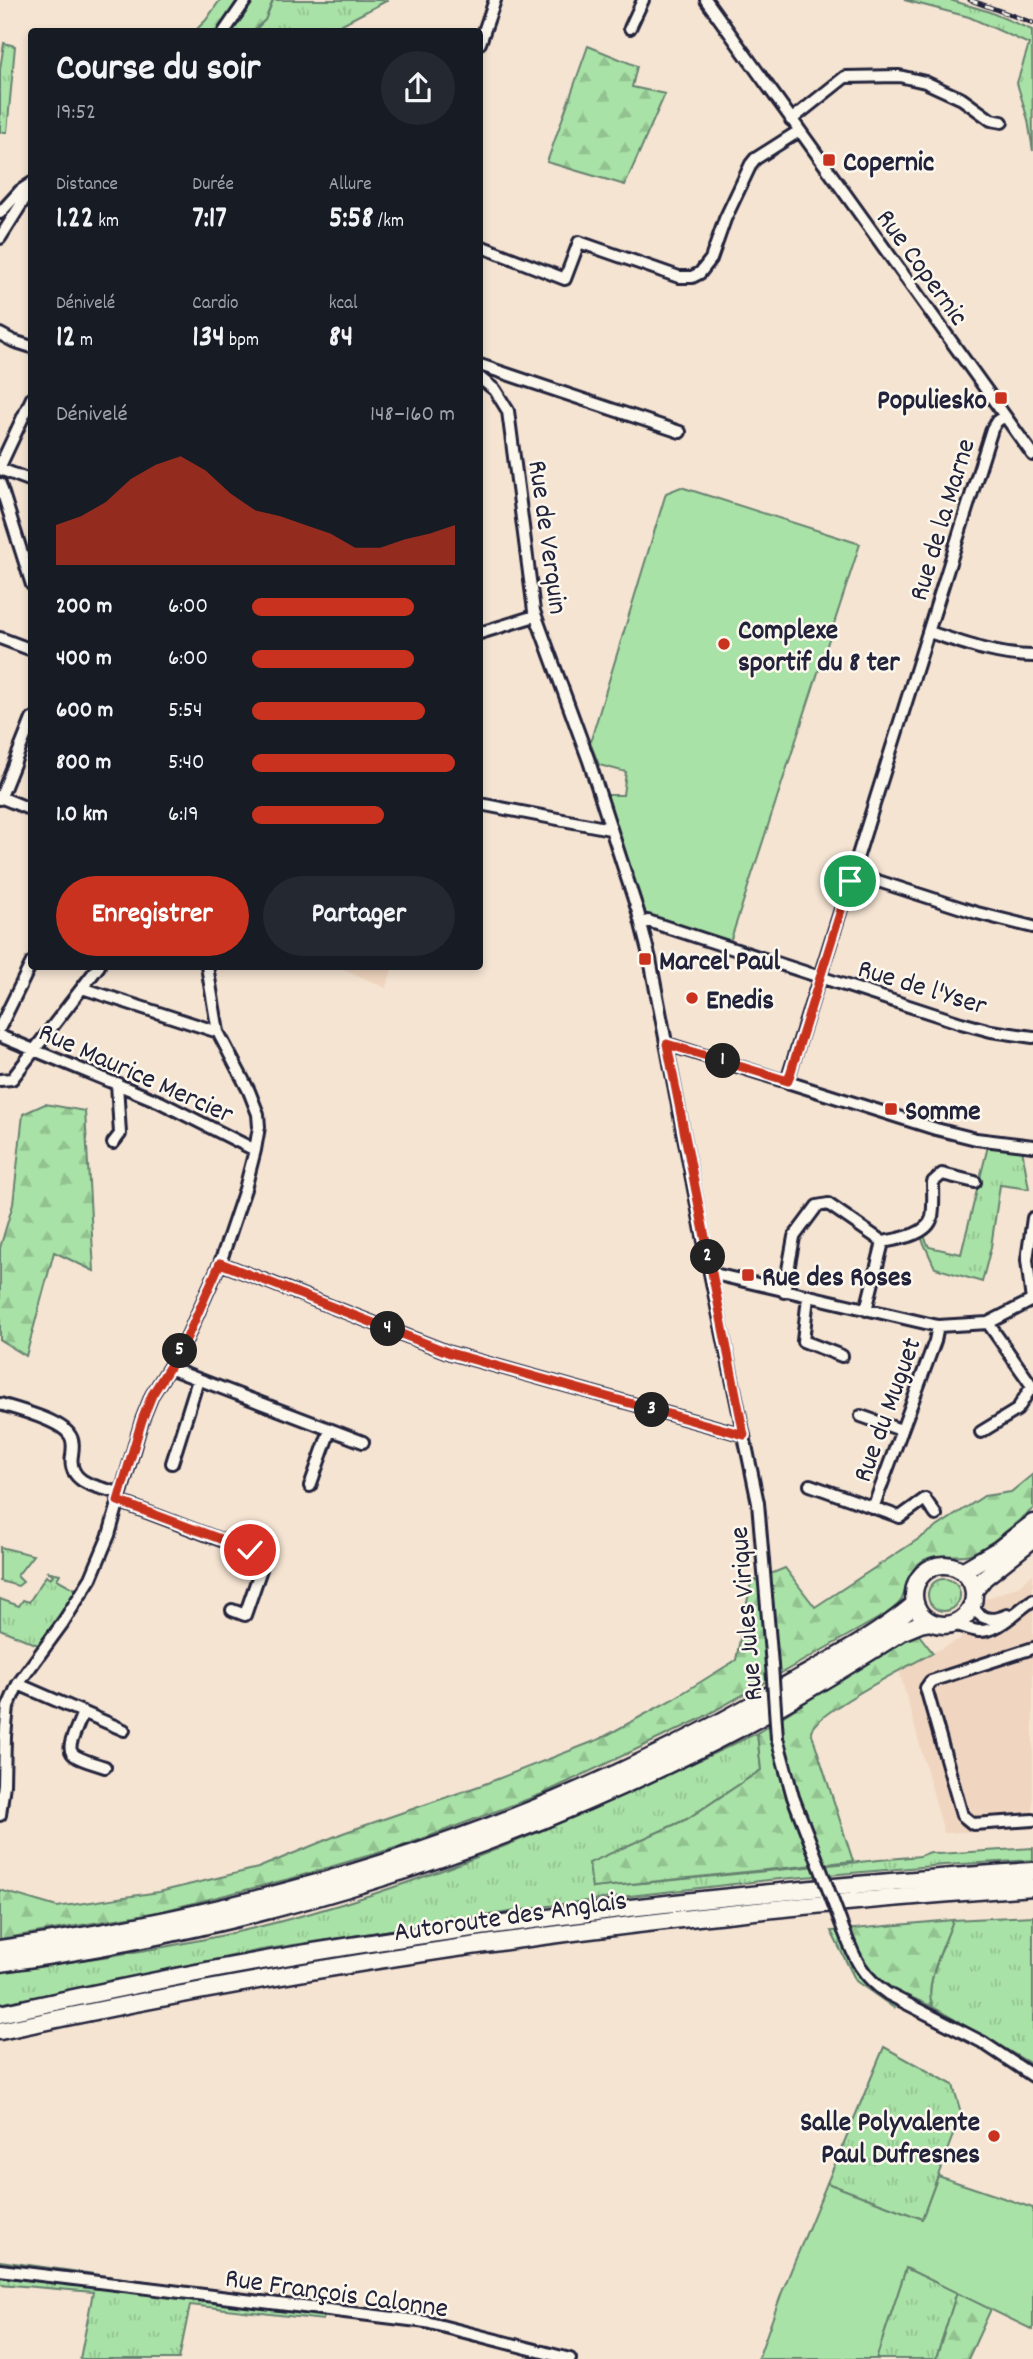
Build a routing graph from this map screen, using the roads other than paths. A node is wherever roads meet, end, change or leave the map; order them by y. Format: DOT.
graph roads {
  1 [pos="246,0"];
  2 [pos="495,0"];
  3 [pos="643,0"];
  4 [pos="706,0"];
  5 [pos="227,28"];
  6 [pos="630,28"];
  7 [pos="483,34"];
  8 [pos="791,120"];
  9 [pos="1002,122"];
  10 [pos="799,131"];
  11 [pos="28,187"];
  12 [pos="28,192"];
  13 [pos="0,213"];
  14 [pos="0,238"];
  15 [pos="483,247"];
  16 [pos="0,334"];
  17 [pos="28,346"];
  18 [pos="483,366"];
  19 [pos="483,381"];
  20 [pos="28,407"];
  21 [pos="1005,416"];
  22 [pos="680,432"];
  23 [pos="1033,454"];
  24 [pos="0,467"];
  25 [pos="28,479"];
  26 [pos="0,484"];
  27 [pos="28,572"];
  28 [pos="535,616"];
  29 [pos="483,632"];
  30 [pos="929,632"];
  31 [pos="0,638"];
  32 [pos="28,648"];
  33 [pos="1033,656"];
  34 [pos="28,729"];
  35 [pos="0,797"];
  36 [pos="483,805"];
  37 [pos="28,808"];
  38 [pos="610,829"];
  39 [pos="853,873"];
  40 [pos="641,923"];
  41 [pos="1033,927"];
  42 [pos="28,970"];
  43 [pos="96,970"];
  44 [pos="208,970"];
  45 [pos="821,977"];
  46 [pos="82,988"];
  47 [pos="0,1027"];
  48 [pos="218,1032"];
  49 [pos="0,1036"];
  50 [pos="1033,1037"];
  51 [pos="667,1044"];
  52 [pos="34,1050"];
  53 [pos="0,1080"];
  54 [pos="788,1081"];
  55 [pos="117,1083"];
  56 [pos="113,1143"];
  57 [pos="1033,1146"];
  58 [pos="255,1150"];
  59 [pos="975,1182"];
  60 [pos="1033,1218"];
  61 [pos="883,1242"];
  62 [pos="220,1263"];
  63 [pos="710,1273"];
  64 [pos="784,1292"];
  65 [pos="808,1297"];
  66 [pos="1032,1301"];
  67 [pos="866,1310"];
  68 [pos="988,1323"];
  69 [pos="937,1326"];
  70 [pos="842,1356"];
  71 [pos="169,1368"];
  72 [pos="198,1380"];
  73 [pos="0,1404"];
  74 [pos="861,1416"];
  75 [pos="330,1430"];
  76 [pos="901,1430"];
  77 [pos="981,1432"];
  78 [pos="744,1435"];
  79 [pos="363,1442"];
  80 [pos="172,1463"];
  81 [pos="810,1485"];
  82 [pos="310,1486"];
  83 [pos="119,1497"];
  84 [pos="873,1508"];
  85 [pos="936,1515"];
  86 [pos="1033,1523"];
  87 [pos="1033,1539"];
  88 [pos="962,1571"];
  89 [pos="973,1598"];
  90 [pos="1033,1600"];
  91 [pos="915,1604"];
  92 [pos="1033,1608"];
  93 [pos="232,1611"];
  94 [pos="1016,1611"];
  95 [pos="931,1622"];
  96 [pos="951,1624"];
  97 [pos="1033,1648"];
  98 [pos="18,1684"];
  99 [pos="83,1712"];
  100 [pos="124,1730"];
  101 [pos="105,1767"];
  102 [pos="0,1815"];
  103 [pos="1033,1820"];
  104 [pos="1033,1871"];
  105 [pos="1033,1887"];
  106 [pos="0,1949"];
  107 [pos="0,1963"];
  108 [pos="0,2014"];
  109 [pos="0,2031"];
  110 [pos="1033,2076"];
  111 [pos="0,2270"];
  112 [pos="570,2359"];
  1 -- 5 [label="street"];
  2 -- 7 [label="street"];
  3 -- 6 [label="street"];
  4 -- 8 [label="street, Rue Copernic"];
  8 -- 9 [label="street"];
  8 -- 10 [label="street, Rue Copernic"];
  10 -- 15 [label="street"];
  10 -- 21 [label="street, Rue Copernic"];
  11 -- 13 [label="street"];
  12 -- 14 [label="street"];
  16 -- 17 [label="street"];
  18 -- 22 [label="street"];
  19 -- 28 [label="street, Rue de Verquin"];
  20 -- 24 [label="street"];
  21 -- 23 [label="street, Rue Copernic"];
  21 -- 30 [label="street, Rue de la Marne"];
  24 -- 25 [label="street"];
  26 -- 27 [label="street"];
  28 -- 29 [label="street"];
  28 -- 38 [label="street, Rue de Verquin"];
  30 -- 33 [label="street"];
  30 -- 39 [label="street, Rue de la Marne"];
  31 -- 32 [label="street"];
  34 -- 35 [label="street"];
  35 -- 37 [label="street"];
  36 -- 38 [label="street"];
  38 -- 40 [label="street, Rue de Verquin"];
  39 -- 41 [label="street"];
  39 -- 45 [label="street, Rue de la Marne"];
  40 -- 45 [label="street, Rue de l'Yser"];
  40 -- 51 [label="street, Rue Jules Virique"];
  42 -- 47 [label="street"];
  43 -- 46 [label="street"];
  44 -- 48 [label="street"];
  45 -- 50 [label="street, Rue de l'Yser"];
  45 -- 54 [label="street, Rue de la Marne"];
  46 -- 48 [label="street"];
  46 -- 52 [label="street"];
  48 -- 58 [label="street"];
  49 -- 52 [label="street, Rue Maurice Mercier"];
  51 -- 54 [label="street"];
  51 -- 63 [label="street, Rue Jules Virique"];
  52 -- 53 [label="street"];
  52 -- 55 [label="street, Rue Maurice Mercier"];
  54 -- 57 [label="street"];
  55 -- 56 [label="street"];
  55 -- 58 [label="street, Rue Maurice Mercier"];
  58 -- 62 [label="street"];
  59 -- 61 [label="street"];
  60 -- 66 [label="street"];
  61 -- 64 [label="street"];
  61 -- 67 [label="street"];
  62 -- 71 [label="street"];
  62 -- 78 [label="street"];
  63 -- 64 [label="street"];
  63 -- 78 [label="street, Rue Jules Virique"];
  64 -- 65 [label="street"];
  65 -- 67 [label="street"];
  65 -- 70 [label="street"];
  66 -- 68 [label="street"];
  67 -- 69 [label="street"];
  68 -- 69 [label="street"];
  68 -- 77 [label="street"];
  69 -- 76 [label="street, Rue du Muguet"];
  71 -- 72 [label="street"];
  71 -- 83 [label="street"];
  72 -- 75 [label="street"];
  72 -- 80 [label="street"];
  73 -- 83 [label="street"];
  74 -- 76 [label="street"];
  75 -- 79 [label="street"];
  75 -- 82 [label="street"];
  76 -- 84 [label="street, Rue du Muguet"];
  78 -- 110 [label="street, Rue Jules Virique, bridge"];
  81 -- 84 [label="street"];
  83 -- 93 [label="street"];
  83 -- 98 [label="street"];
  84 -- 85 [label="street"];
  86 -- 88 [label="highway"];
  87 -- 89 [label="highway"];
  88 -- 89 [label="highway"];
  88 -- 91 [label="highway"];
  89 -- 94 [label="street"];
  89 -- 96 [label="highway"];
  90 -- 94 [label="street"];
  91 -- 95 [label="highway"];
  91 -- 106 [label="highway"];
  92 -- 94 [label="street"];
  94 -- 96 [label="street"];
  95 -- 96 [label="highway"];
  95 -- 107 [label="highway"];
  97 -- 103 [label="street"];
  98 -- 99 [label="street"];
  98 -- 102 [label="street"];
  99 -- 100 [label="street"];
  99 -- 101 [label="street"];
  104 -- 108 [label="highway, Autoroute des Anglais"];
  105 -- 109 [label="highway, Autoroute des Anglais"];
  111 -- 112 [label="street, Rue François Calonne"];
}
